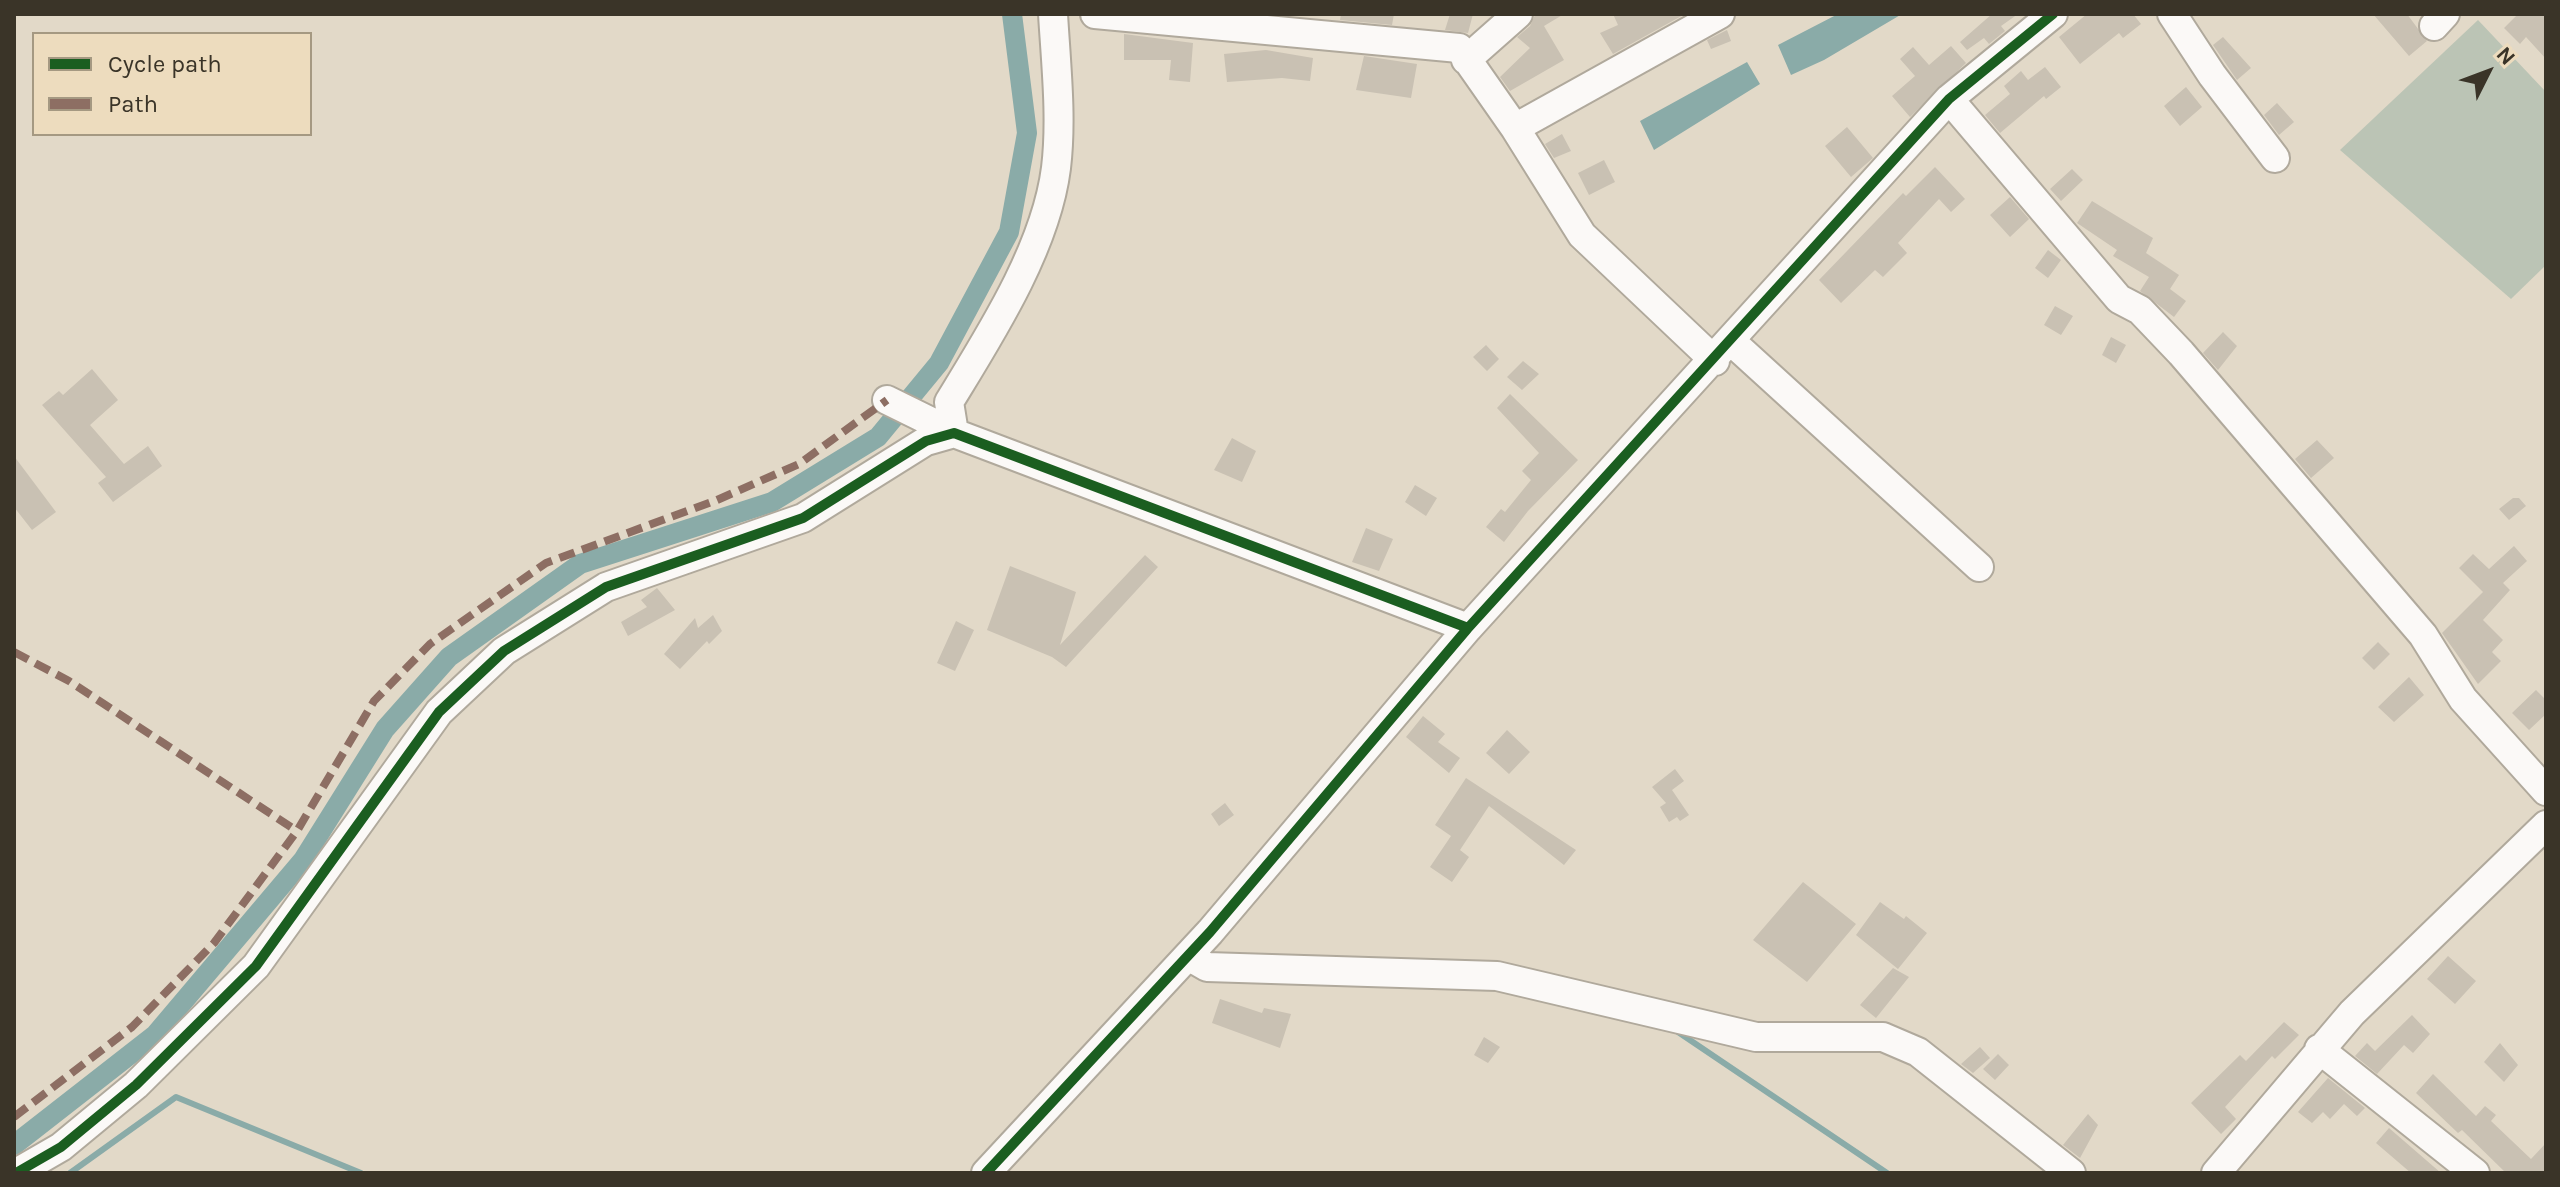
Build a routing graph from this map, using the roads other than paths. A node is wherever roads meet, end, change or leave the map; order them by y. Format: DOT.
graph roads {
  1 [pos="1053,14"];
  2 [pos="1095,14"];
  3 [pos="1518,14"];
  4 [pos="1720,14"];
  5 [pos="2053,14"];
  6 [pos="2172,14"];
  7 [pos="1466,60"];
  8 [pos="1949,99"];
  9 [pos="1515,128"];
  10 [pos="2275,158"];
  11 [pos="1724,351"];
  12 [pos="887,400"];
  13 [pos="954,433"];
  14 [pos="1979,567"];
  15 [pos="1468,628"];
  16 [pos="2546,791"];
  17 [pos="2546,825"];
  18 [pos="1188,956"];
  19 [pos="2319,1049"];
  20 [pos="21,1170"];
  21 [pos="986,1173"];
  22 [pos="2071,1173"];
  23 [pos="2216,1173"];
  24 [pos="2475,1173"];
  1 -- 13 [label="street"];
  2 -- 7 [label="street"];
  3 -- 7 [label="street"];
  4 -- 9 [label="street"];
  5 -- 8 [label="street"];
  6 -- 10 [label="street"];
  7 -- 9 [label="street"];
  8 -- 11 [label="street"];
  8 -- 16 [label="street"];
  9 -- 11 [label="street"];
  11 -- 14 [label="street"];
  11 -- 15 [label="street"];
  12 -- 13 [label="street"];
  13 -- 15 [label="street"];
  13 -- 20 [label="street"];
  15 -- 18 [label="street"];
  17 -- 19 [label="street"];
  18 -- 21 [label="street"];
  18 -- 22 [label="street"];
  19 -- 23 [label="street"];
  19 -- 24 [label="street"];
}
